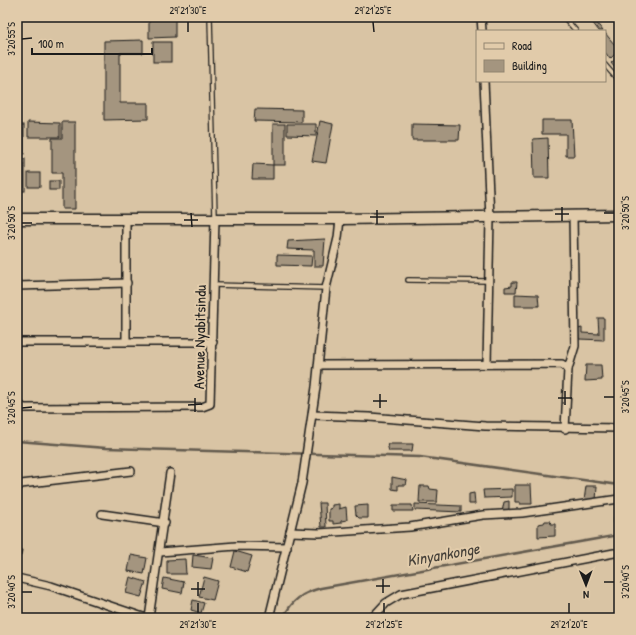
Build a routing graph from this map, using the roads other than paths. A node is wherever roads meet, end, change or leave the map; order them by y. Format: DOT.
graph roads {
  1 [pos="210,17"];
  2 [pos="482,17"];
  3 [pos="564,17"];
  4 [pos="482,30"];
  5 [pos="575,30"];
  6 [pos="606,66"];
  7 [pos="619,81"];
  8 [pos="484,82"];
  9 [pos="573,215"];
  10 [pos="619,215"];
  11 [pos="490,218"];
  12 [pos="17,219"];
  13 [pos="126,219"];
  14 [pos="215,219"];
  15 [pos="340,219"];
  16 [pos="408,280"];
  17 [pos="488,281"];
  18 [pos="127,284"];
  19 [pos="214,285"];
  20 [pos="17,286"];
  21 [pos="326,288"];
  22 [pos="126,341"];
  23 [pos="17,342"];
  24 [pos="213,342"];
  25 [pos="487,364"];
  26 [pos="319,365"];
  27 [pos="568,369"];
  28 [pos="17,403"];
  29 [pos="313,415"];
  30 [pos="565,428"];
  31 [pos="619,428"];
  32 [pos="130,471"];
  33 [pos="170,473"];
  34 [pos="17,488"];
  35 [pos="619,499"];
  36 [pos="102,514"];
  37 [pos="164,523"];
  38 [pos="290,532"];
  39 [pos="287,547"];
  40 [pos="160,552"];
  41 [pos="614,553"];
  42 [pos="17,578"];
  43 [pos="146,618"];
  44 [pos="149,618"];
  45 [pos="269,618"];
  46 [pos="372,618"];
  1 -- 14 [label="lane"];
  2 -- 4 [label="street"];
  3 -- 5 [label="lane"];
  6 -- 7 [label="lane"];
  8 -- 11 [label="street"];
  9 -- 10 [label="street"];
  9 -- 11 [label="street"];
  9 -- 27 [label="street"];
  11 -- 15 [label="street"];
  11 -- 17 [label="street"];
  12 -- 13 [label="street"];
  13 -- 14 [label="street"];
  13 -- 18 [label="street"];
  14 -- 15 [label="street"];
  14 -- 19 [label="street, Avenue Nyabitsindu"];
  15 -- 21 [label="street"];
  16 -- 17 [label="lane"];
  17 -- 25 [label="street"];
  18 -- 20 [label="street"];
  18 -- 22 [label="street"];
  19 -- 21 [label="lane"];
  19 -- 24 [label="street, Avenue Nyabitsindu"];
  21 -- 26 [label="street"];
  22 -- 23 [label="street"];
  22 -- 24 [label="street"];
  24 -- 28 [label="street, Avenue Nyabitsindu"];
  25 -- 26 [label="street"];
  25 -- 27 [label="street"];
  26 -- 29 [label="street"];
  27 -- 30 [label="street"];
  29 -- 30 [label="street"];
  29 -- 38 [label="street"];
  30 -- 31 [label="street"];
  32 -- 34 [label="street"];
  33 -- 37 [label="street"];
  35 -- 38 [label="street"];
  36 -- 37 [label="street"];
  37 -- 40 [label="street"];
  38 -- 39 [label="street"];
  39 -- 40 [label="street"];
  39 -- 45 [label="street"];
  40 -- 44 [label="street"];
  41 -- 46 [label="street"];
  42 -- 43 [label="street"];
}
